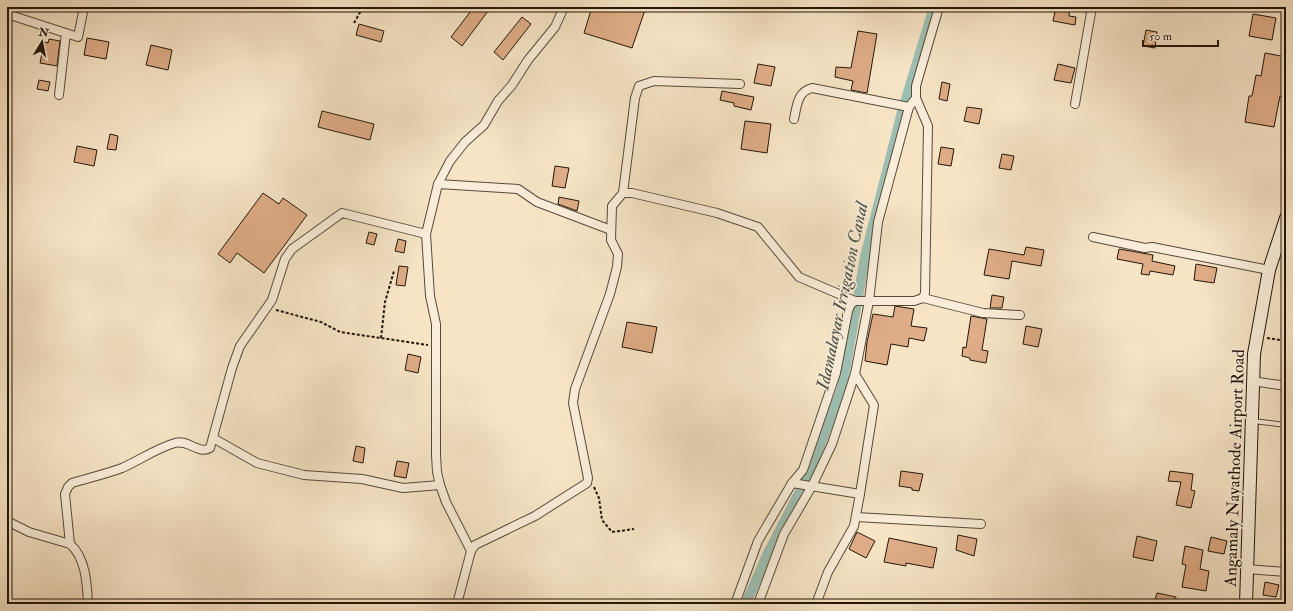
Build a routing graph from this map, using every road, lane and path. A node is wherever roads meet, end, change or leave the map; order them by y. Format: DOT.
graph roads {
  1 [pos="84,7"];
  2 [pos="363,7"];
  3 [pos="564,7"];
  4 [pos="939,7"];
  5 [pos="1092,7"];
  6 [pos="7,14"];
  7 [pos="354,23"];
  8 [pos="66,33"];
  9 [pos="740,84"];
  10 [pos="59,95"];
  11 [pos="916,98"];
  12 [pos="1075,104"];
  13 [pos="909,106"];
  14 [pos="794,120"];
  15 [pos="438,184"];
  16 [pos="623,193"];
  17 [pos="1286,218"];
  18 [pos="611,230"];
  19 [pos="426,234"];
  20 [pos="1093,237"];
  21 [pos="394,270"];
  22 [pos="1269,270"];
  23 [pos="924,298"];
  24 [pos="855,301"];
  25 [pos="869,301"];
  26 [pos="267,307"];
  27 [pos="1020,315"];
  28 [pos="1258,336"];
  29 [pos="381,338"];
  30 [pos="1286,341"];
  31 [pos="436,346"];
  32 [pos="855,374"];
  33 [pos="1252,381"];
  34 [pos="1286,386"];
  35 [pos="1251,420"];
  36 [pos="1286,425"];
  37 [pos="213,438"];
  38 [pos="588,478"];
  39 [pos="792,483"];
  40 [pos="440,485"];
  41 [pos="812,486"];
  42 [pos="860,494"];
  43 [pos="856,517"];
  44 [pos="7,522"];
  45 [pos="981,524"];
  46 [pos="634,529"];
  47 [pos="70,544"];
  48 [pos="471,551"];
  49 [pos="1247,569"];
  50 [pos="1286,572"];
  51 [pos="88,604"];
  52 [pos="457,604"];
  53 [pos="735,604"];
  54 [pos="758,604"];
  55 [pos="816,604"];
  56 [pos="1246,604"];
  1 -- 8 [label="street"];
  2 -- 7 [label="path"];
  3 -- 15 [label="street"];
  4 -- 11 [label="street"];
  5 -- 12 [label="street"];
  6 -- 8 [label="street"];
  8 -- 10 [label="street"];
  9 -- 16 [label="street"];
  11 -- 13 [label="street"];
  11 -- 23 [label="street"];
  13 -- 14 [label="street"];
  13 -- 25 [label="street"];
  15 -- 18 [label="street"];
  15 -- 19 [label="street"];
  16 -- 18 [label="street"];
  16 -- 24 [label="street"];
  17 -- 22 [label="main road, Angamaly Nayathode Airport Road"];
  18 -- 38 [label="street"];
  19 -- 26 [label="street"];
  19 -- 31 [label="street"];
  20 -- 22 [label="street"];
  21 -- 29 [label="path"];
  22 -- 28 [label="main road, Angamaly Nayathode Airport Road"];
  23 -- 25 [label="street"];
  23 -- 27 [label="street"];
  24 -- 25 [label="street"];
  24 -- 39 [label="street"];
  25 -- 32 [label="street"];
  26 -- 29 [label="path"];
  26 -- 37 [label="street"];
  28 -- 30 [label="path"];
  28 -- 33 [label="main road, Angamaly Nayathode Airport Road"];
  29 -- 31 [label="path"];
  31 -- 40 [label="street"];
  32 -- 41 [label="street"];
  32 -- 42 [label="street"];
  33 -- 34 [label="street"];
  33 -- 35 [label="main road, Angamaly Nayathode Airport Road"];
  35 -- 36 [label="lane"];
  35 -- 49 [label="main road, Angamaly Nayathode Airport Road"];
  37 -- 40 [label="street"];
  37 -- 47 [label="street"];
  38 -- 46 [label="path"];
  38 -- 48 [label="street"];
  39 -- 41 [label="street"];
  39 -- 53 [label="street"];
  40 -- 48 [label="street"];
  41 -- 42 [label="street"];
  41 -- 54 [label="street"];
  42 -- 43 [label="street"];
  43 -- 45 [label="street"];
  43 -- 55 [label="street"];
  44 -- 47 [label="street"];
  47 -- 51 [label="street"];
  48 -- 52 [label="street"];
  49 -- 50 [label="street"];
  49 -- 56 [label="main road, Angamaly Nayathode Airport Road"];
}
